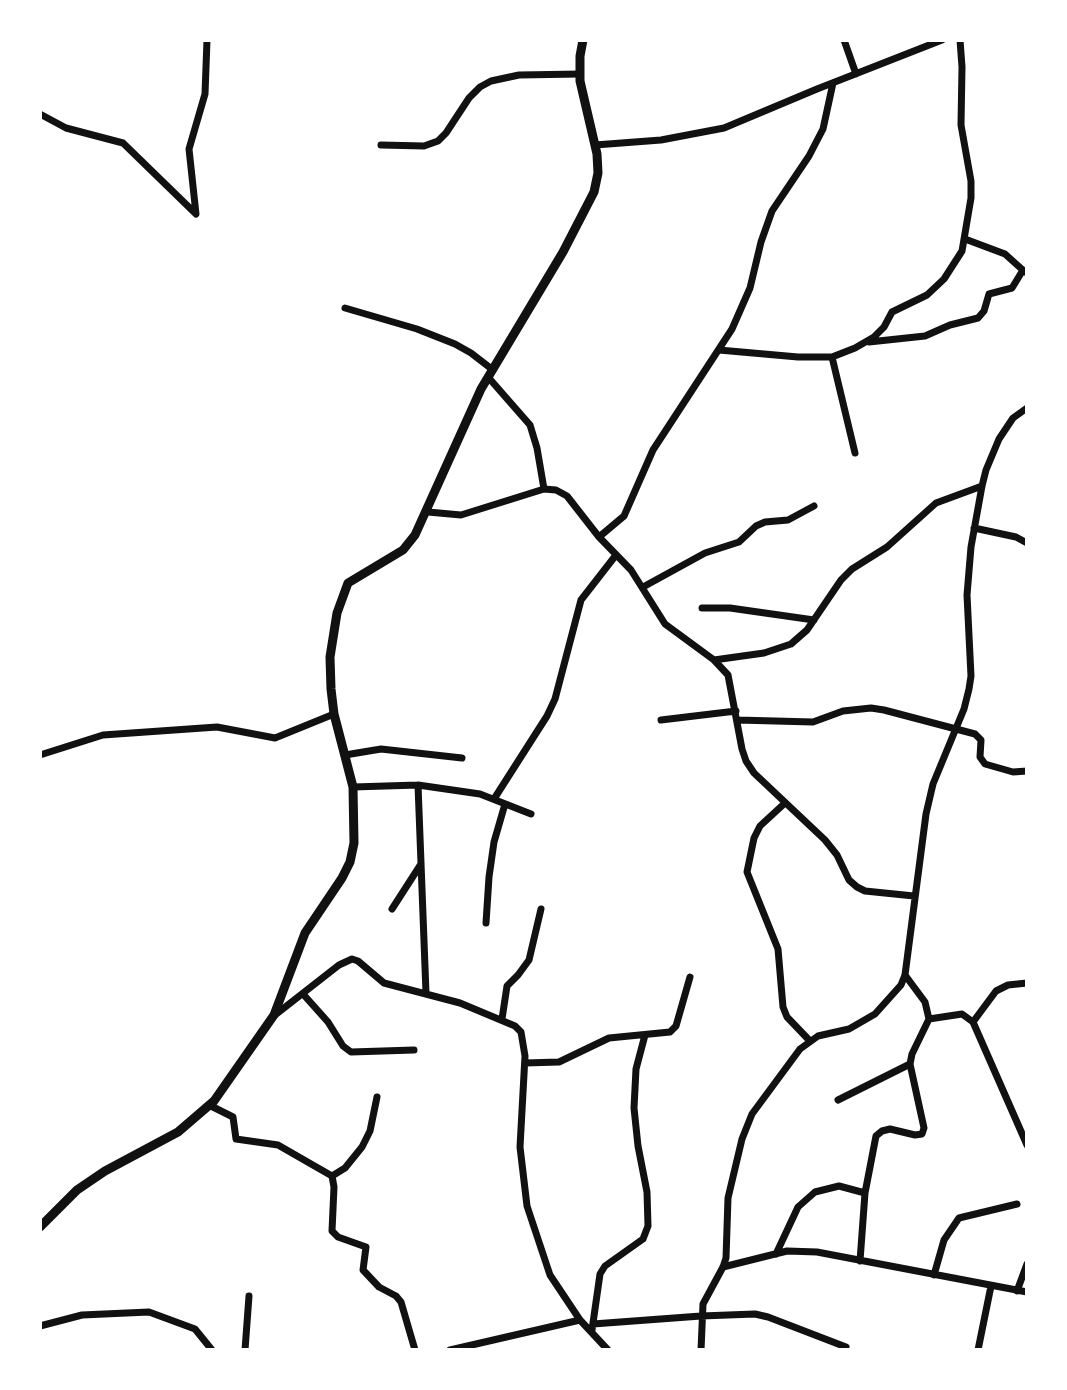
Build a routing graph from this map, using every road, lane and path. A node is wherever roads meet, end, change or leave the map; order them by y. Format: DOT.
graph roads {
  1 [pos="207,40"];
  2 [pos="583,40"];
  3 [pos="844,40"];
  4 [pos="942,40"];
  5 [pos="960,40"];
  6 [pos="580,74"];
  7 [pos="856,74"];
  8 [pos="833,83"];
  9 [pos="40,114"];
  10 [pos="381,145"];
  11 [pos="595,145"];
  12 [pos="965,239"];
  13 [pos="1025,272"];
  14 [pos="345,308"];
  15 [pos="866,342"];
  16 [pos="719,350"];
  17 [pos="832,357"];
  18 [pos="491,373"];
  19 [pos="1027,408"];
  20 [pos="855,453"];
  21 [pos="982,486"];
  22 [pos="544,489"];
  23 [pos="814,506"];
  24 [pos="428,512"];
  25 [pos="974,528"];
  26 [pos="599,537"];
  27 [pos="1027,543"];
  28 [pos="616,555"];
  29 [pos="643,587"];
  30 [pos="702,608"];
  31 [pos="814,620"];
  32 [pos="714,660"];
  33 [pos="334,714"];
  34 [pos="736,715"];
  35 [pos="661,720"];
  36 [pos="956,728"];
  37 [pos="345,754"];
  38 [pos="40,755"];
  39 [pos="461,758"];
  40 [pos="1027,771"];
  41 [pos="418,785"];
  42 [pos="353,787"];
  43 [pos="494,799"];
  44 [pos="785,803"];
  45 [pos="505,804"];
  46 [pos="531,814"];
  47 [pos="421,863"];
  48 [pos="914,896"];
  49 [pos="392,909"];
  50 [pos="541,909"];
  51 [pos="486,923"];
  52 [pos="905,975"];
  53 [pos="690,977"];
  54 [pos="1027,984"];
  55 [pos="426,993"];
  56 [pos="303,994"];
  57 [pos="274,1015"];
  58 [pos="502,1019"];
  59 [pos="929,1019"];
  60 [pos="973,1022"];
  61 [pos="645,1035"];
  62 [pos="810,1041"];
  63 [pos="414,1050"];
  64 [pos="525,1063"];
  65 [pos="910,1063"];
  66 [pos="377,1097"];
  67 [pos="838,1100"];
  68 [pos="209,1105"];
  69 [pos="1027,1145"];
  70 [pos="332,1175"];
  71 [pos="865,1193"];
  72 [pos="1017,1203"];
  73 [pos="41,1225"];
  74 [pos="776,1254"];
  75 [pos="860,1261"];
  76 [pos="1027,1264"];
  77 [pos="723,1267"];
  78 [pos="934,1275"];
  79 [pos="991,1286"];
  80 [pos="1017,1290"];
  81 [pos="1027,1292"];
  82 [pos="249,1296"];
  83 [pos="701,1315"];
  84 [pos="580,1320"];
  85 [pos="40,1325"];
  86 [pos="593,1327"];
  87 [pos="846,1347"];
  88 [pos="212,1350"];
  89 [pos="245,1350"];
  90 [pos="415,1350"];
  91 [pos="450,1350"];
  92 [pos="608,1350"];
  93 [pos="701,1350"];
  94 [pos="978,1350"];
  1 -- 9 [label="street"];
  2 -- 6 [label="street"];
  3 -- 7 [label="street"];
  4 -- 7 [label="street"];
  5 -- 12 [label="street"];
  6 -- 10 [label="street"];
  6 -- 11 [label="street"];
  7 -- 8 [label="street"];
  8 -- 11 [label="street"];
  8 -- 16 [label="street"];
  11 -- 18 [label="street"];
  12 -- 13 [label="street"];
  12 -- 15 [label="street"];
  13 -- 15 [label="street"];
  14 -- 18 [label="street"];
  15 -- 17 [label="street"];
  16 -- 17 [label="street"];
  16 -- 26 [label="street"];
  17 -- 20 [label="street"];
  18 -- 22 [label="street"];
  18 -- 24 [label="street"];
  19 -- 21 [label="street"];
  21 -- 25 [label="street"];
  21 -- 31 [label="street"];
  22 -- 24 [label="street"];
  22 -- 26 [label="street"];
  23 -- 29 [label="street"];
  24 -- 33 [label="street"];
  25 -- 27 [label="street"];
  25 -- 36 [label="street"];
  26 -- 28 [label="street"];
  28 -- 29 [label="street"];
  28 -- 43 [label="street"];
  29 -- 32 [label="street"];
  30 -- 31 [label="street"];
  31 -- 32 [label="street"];
  32 -- 34 [label="street"];
  33 -- 37 [label="street"];
  33 -- 38 [label="street"];
  34 -- 35 [label="street"];
  34 -- 36 [label="street"];
  34 -- 44 [label="street"];
  36 -- 40 [label="street"];
  36 -- 48 [label="street"];
  37 -- 39 [label="street"];
  37 -- 42 [label="street"];
  41 -- 42 [label="street"];
  41 -- 43 [label="street"];
  41 -- 47 [label="street"];
  42 -- 57 [label="street"];
  43 -- 45 [label="street"];
  44 -- 48 [label="street"];
  44 -- 62 [label="street"];
  45 -- 46 [label="street"];
  45 -- 51 [label="street"];
  47 -- 49 [label="street"];
  47 -- 55 [label="street"];
  48 -- 52 [label="street"];
  50 -- 58 [label="street"];
  52 -- 59 [label="street"];
  52 -- 62 [label="street"];
  53 -- 61 [label="street"];
  54 -- 60 [label="street"];
  55 -- 56 [label="street"];
  55 -- 58 [label="street"];
  56 -- 57 [label="street"];
  56 -- 63 [label="street"];
  57 -- 68 [label="street"];
  58 -- 64 [label="street"];
  59 -- 60 [label="street"];
  59 -- 65 [label="street"];
  60 -- 69 [label="street"];
  61 -- 64 [label="street"];
  61 -- 86 [label="street"];
  62 -- 77 [label="street"];
  64 -- 84 [label="street"];
  65 -- 67 [label="street"];
  65 -- 71 [label="street"];
  66 -- 70 [label="street"];
  68 -- 70 [label="street"];
  68 -- 73 [label="street"];
  70 -- 90 [label="street"];
  71 -- 74 [label="street"];
  71 -- 75 [label="street"];
  72 -- 78 [label="street"];
  74 -- 75 [label="street"];
  74 -- 77 [label="street"];
  75 -- 78 [label="street"];
  76 -- 80 [label="street"];
  77 -- 83 [label="street"];
  78 -- 79 [label="street"];
  79 -- 80 [label="street"];
  79 -- 94 [label="street"];
  80 -- 81 [label="street"];
  82 -- 89 [label="street"];
  83 -- 86 [label="street"];
  83 -- 87 [label="street"];
  83 -- 93 [label="street"];
  84 -- 86 [label="street"];
  84 -- 91 [label="street"];
  85 -- 88 [label="street"];
  86 -- 92 [label="street"];
}
